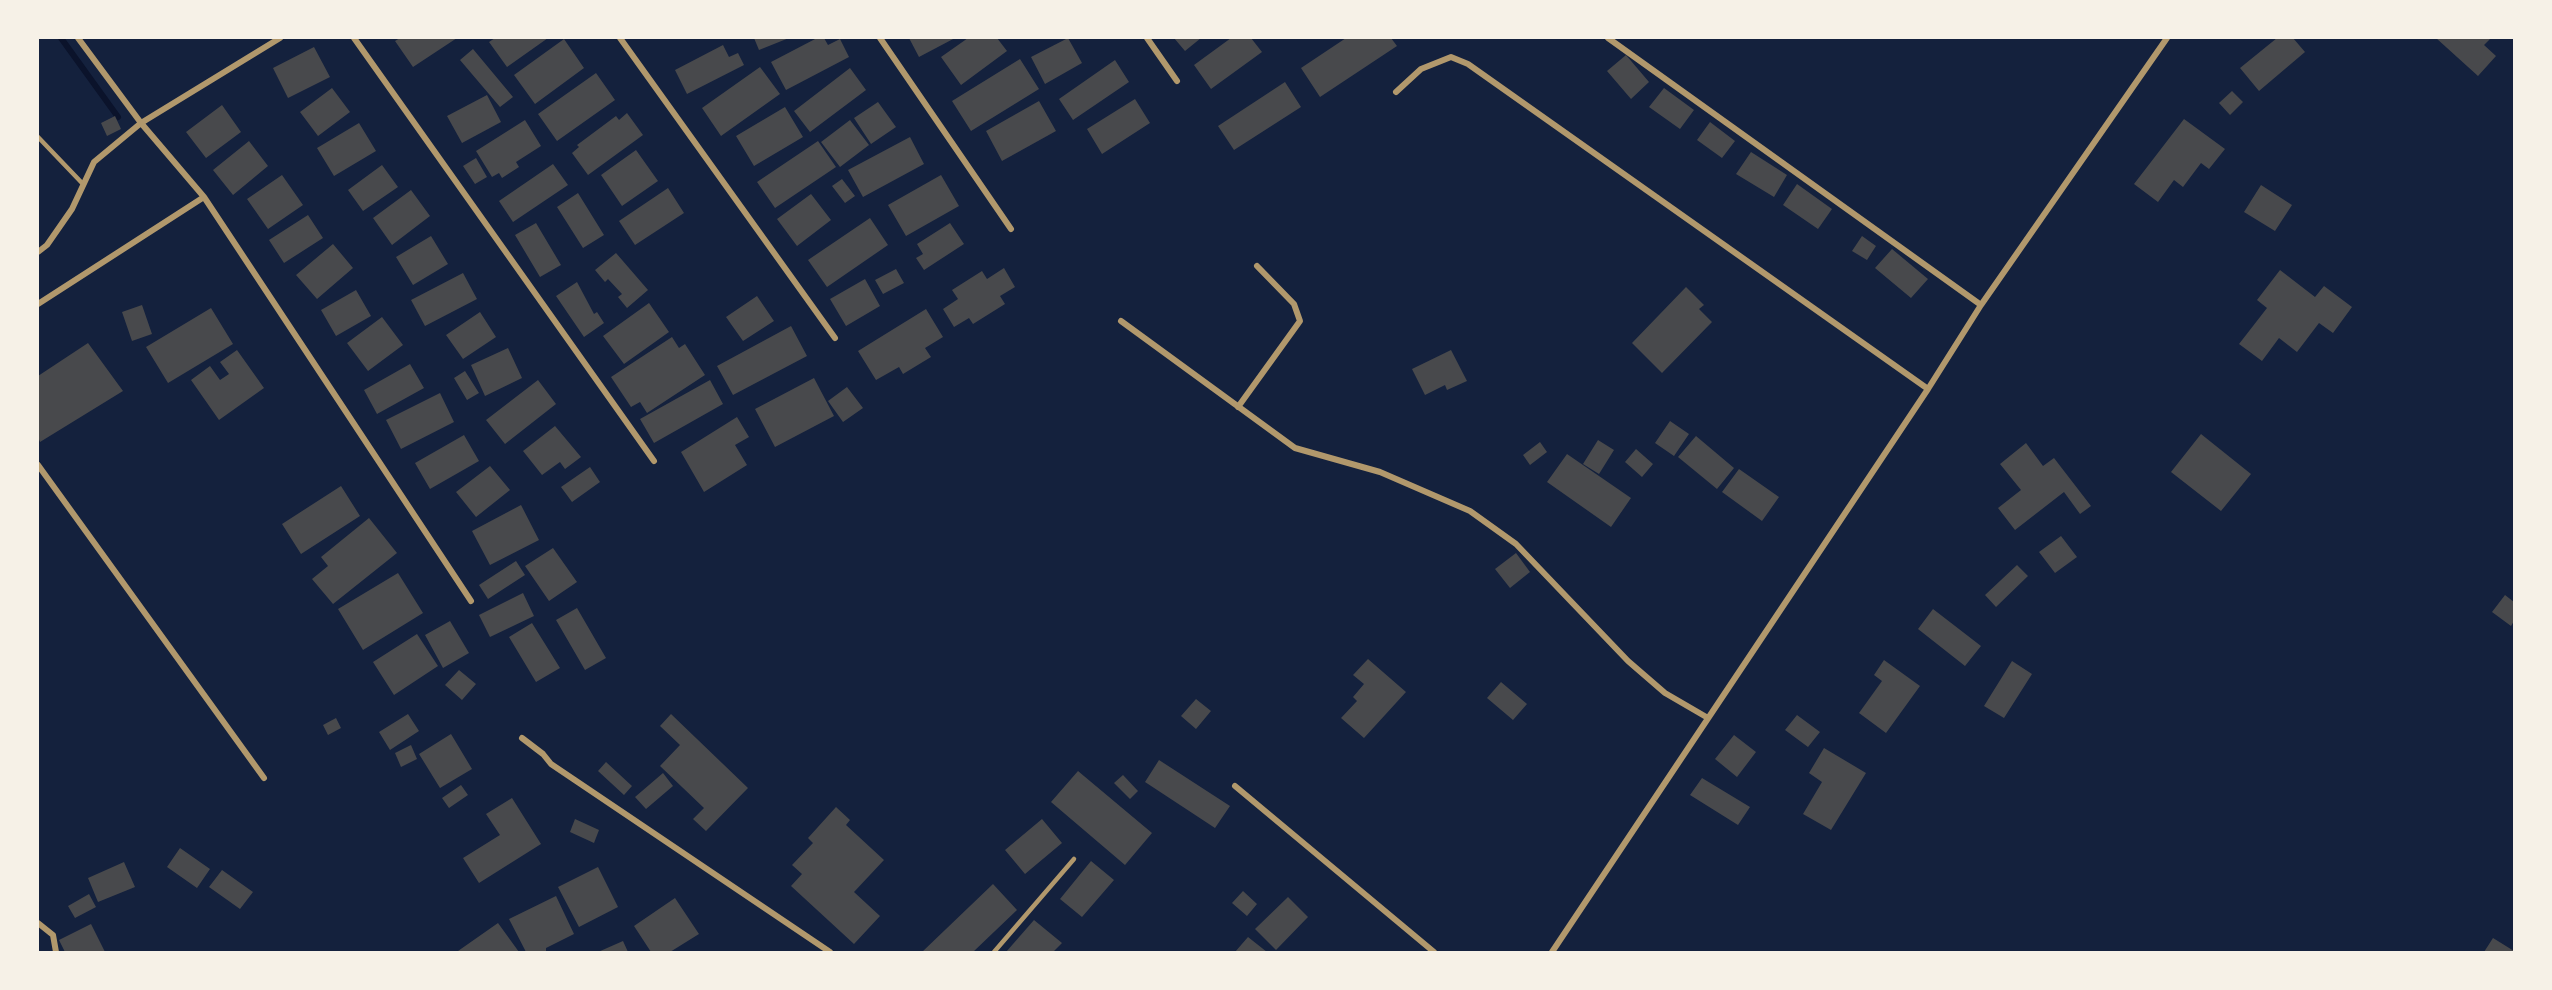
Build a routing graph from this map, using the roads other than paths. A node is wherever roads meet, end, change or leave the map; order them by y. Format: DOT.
graph roads {
  1 [pos="78,38"];
  2 [pos="280,38"];
  3 [pos="354,38"];
  4 [pos="620,38"];
  5 [pos="880,38"];
  6 [pos="1147,38"];
  7 [pos="1608,38"];
  8 [pos="2167,38"];
  9 [pos="1177,81"];
  10 [pos="1396,92"];
  11 [pos="141,123"];
  12 [pos="38,136"];
  13 [pos="82,183"];
  14 [pos="204,197"];
  15 [pos="1011,229"];
  16 [pos="38,252"];
  17 [pos="1257,266"];
  18 [pos="38,304"];
  19 [pos="1981,305"];
  20 [pos="1121,321"];
  21 [pos="835,338"];
  22 [pos="1928,389"];
  23 [pos="1238,407"];
  24 [pos="654,461"];
  25 [pos="38,465"];
  26 [pos="471,601"];
  27 [pos="1708,718"];
  28 [pos="522,738"];
  29 [pos="264,778"];
  30 [pos="1235,786"];
  31 [pos="1074,859"];
  32 [pos="38,923"];
  33 [pos="56,952"];
  34 [pos="830,952"];
  35 [pos="994,952"];
  36 [pos="1434,952"];
  37 [pos="1552,952"];
  1 -- 11 [label="street"];
  2 -- 11 [label="street"];
  3 -- 24 [label="street"];
  4 -- 21 [label="street"];
  5 -- 15 [label="street"];
  6 -- 9 [label="street"];
  7 -- 19 [label="street"];
  8 -- 19 [label="street"];
  10 -- 22 [label="street"];
  11 -- 13 [label="street"];
  11 -- 14 [label="street"];
  12 -- 13 [label="lane"];
  13 -- 16 [label="street"];
  14 -- 18 [label="street"];
  14 -- 26 [label="street"];
  17 -- 23 [label="street"];
  19 -- 22 [label="street"];
  20 -- 23 [label="street"];
  22 -- 27 [label="street"];
  23 -- 27 [label="street"];
  25 -- 29 [label="street"];
  27 -- 37 [label="street"];
  28 -- 34 [label="street"];
  30 -- 36 [label="street"];
  31 -- 35 [label="lane"];
  32 -- 33 [label="street"];
}
